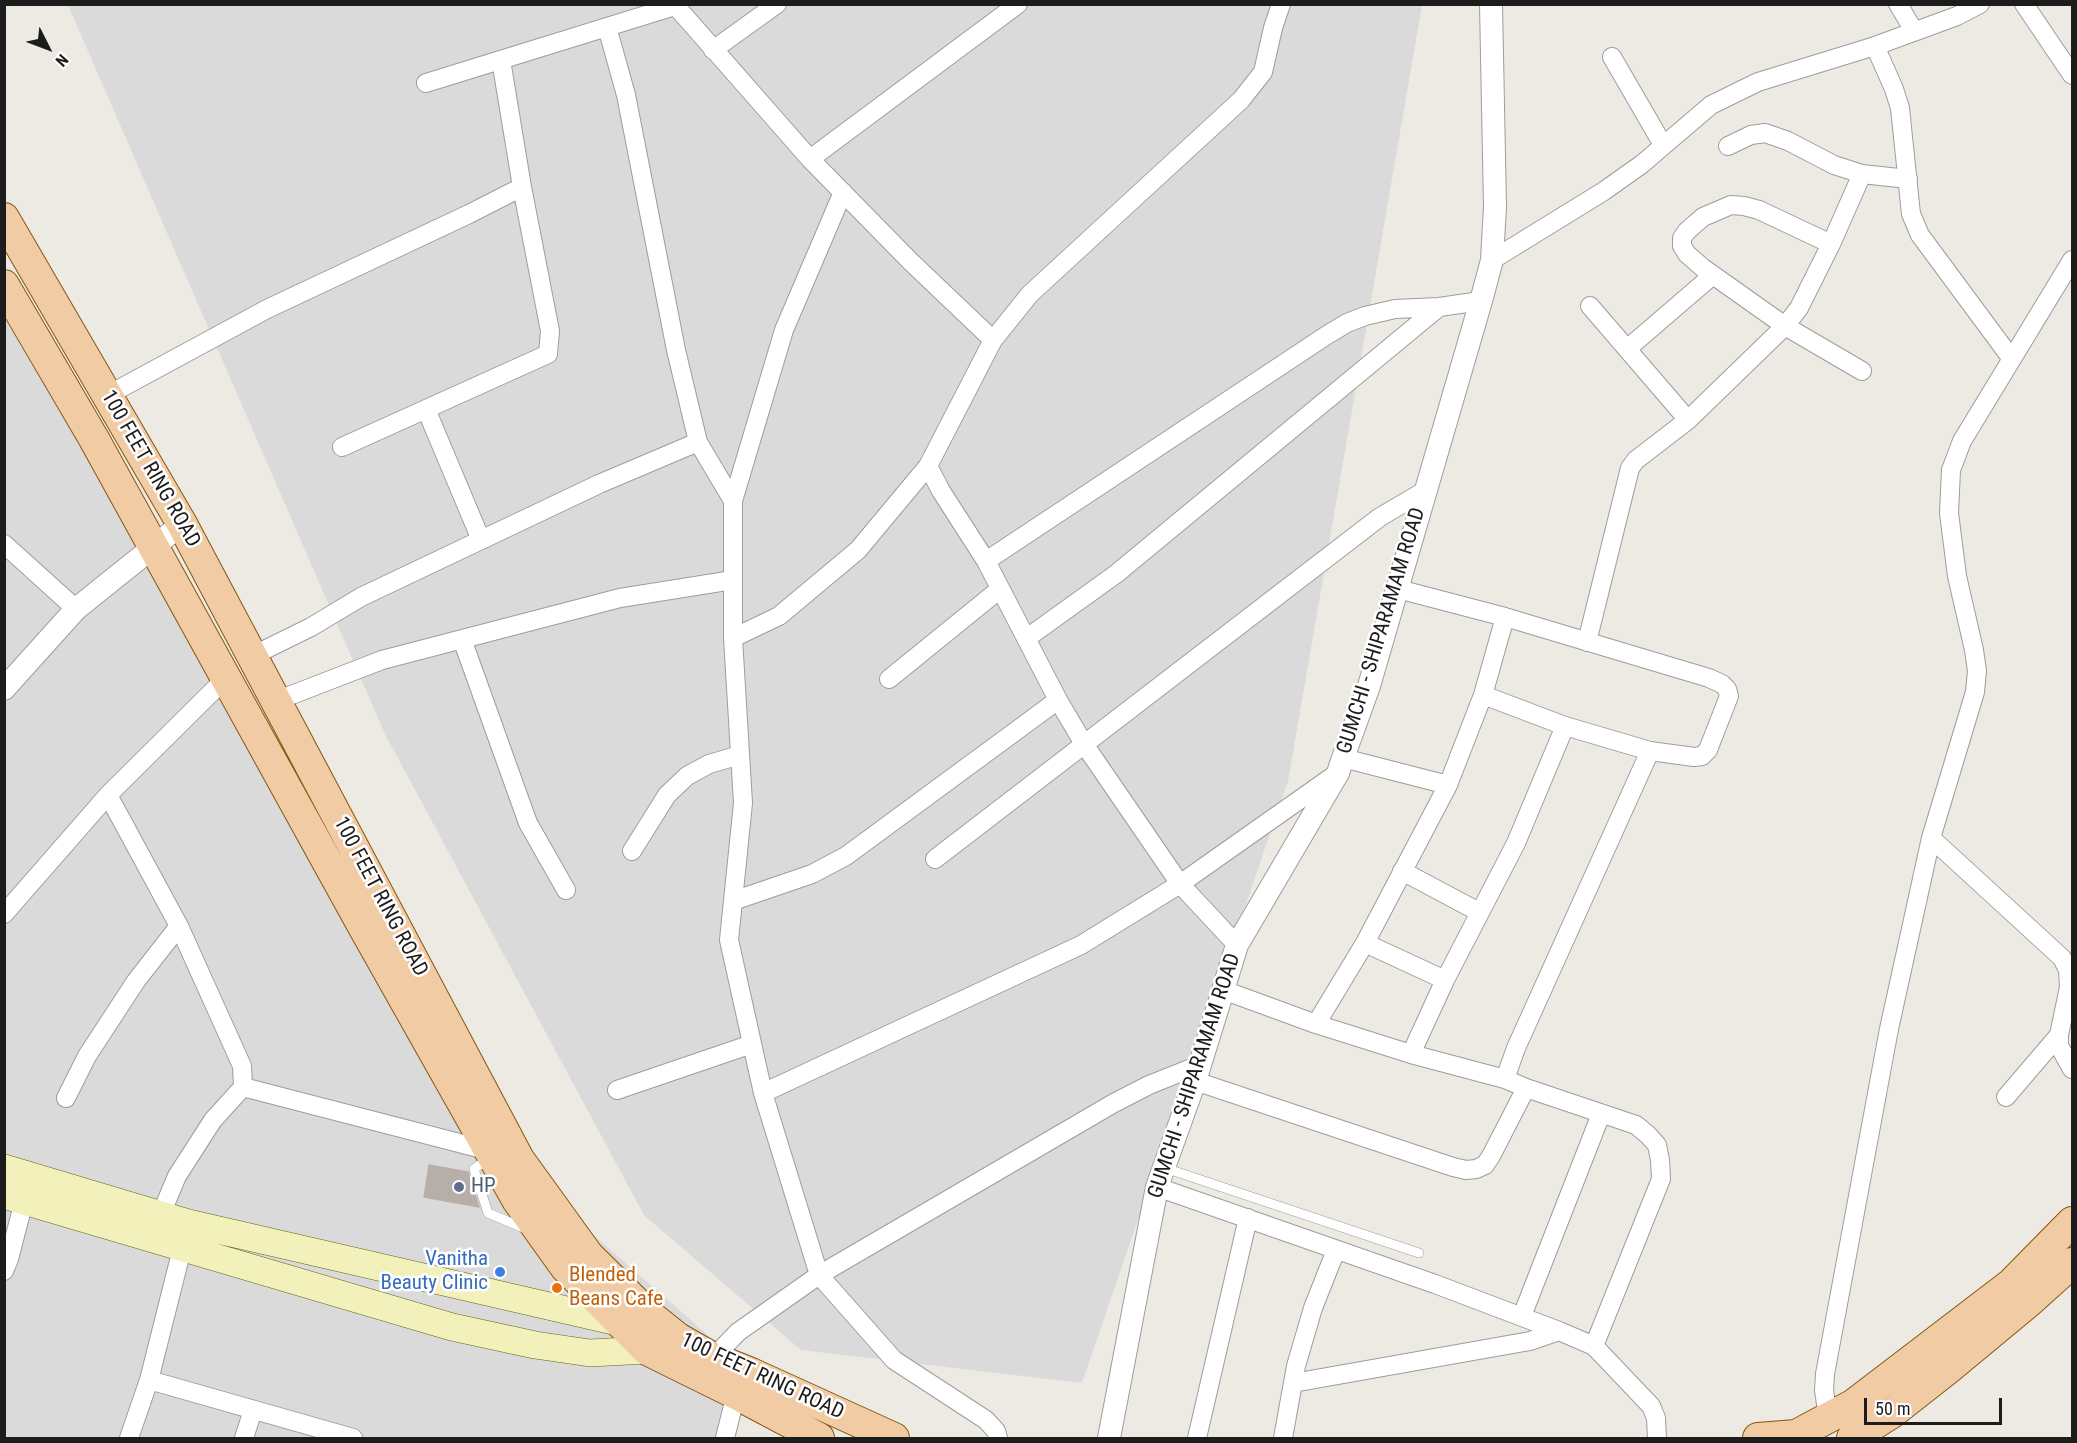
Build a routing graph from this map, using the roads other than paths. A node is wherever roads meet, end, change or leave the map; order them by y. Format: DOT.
graph roads {
  1 [pos="777,4"];
  2 [pos="1018,4"];
  3 [pos="1281,4"];
  4 [pos="1491,4"];
  5 [pos="1898,4"];
  6 [pos="1980,4"];
  7 [pos="2024,4"];
  8 [pos="674,5"];
  9 [pos="607,27"];
  10 [pos="1914,31"];
  11 [pos="1875,46"];
  12 [pos="714,50"];
  13 [pos="2066,54"];
  14 [pos="1612,57"];
  15 [pos="501,60"];
  16 [pos="2073,75"];
  17 [pos="426,83"];
  18 [pos="1663,144"];
  19 [pos="1728,146"];
  20 [pos="810,159"];
  21 [pos="1862,174"];
  22 [pos="1908,179"];
  23 [pos="522,187"];
  24 [pos="843,192"];
  25 [pos="4,218"];
  26 [pos="1831,244"];
  27 [pos="1492,260"];
  28 [pos="2073,260"];
  29 [pos="1713,275"];
  30 [pos="4,285"];
  31 [pos="1481,301"];
  32 [pos="1590,306"];
  33 [pos="1439,307"];
  34 [pos="1785,326"];
  35 [pos="993,340"];
  36 [pos="1627,349"];
  37 [pos="2011,358"];
  38 [pos="1862,371"];
  39 [pos="108,395"];
  40 [pos="426,409"];
  41 [pos="1688,420"];
  42 [pos="698,442"];
  43 [pos="342,447"];
  44 [pos="928,466"];
  45 [pos="1426,490"];
  46 [pos="733,501"];
  47 [pos="182,524"];
  48 [pos="481,540"];
  49 [pos="4,544"];
  50 [pos="154,546"];
  51 [pos="987,561"];
  52 [pos="733,580"];
  53 [pos="1000,589"];
  54 [pos="1398,590"];
  55 [pos="76,609"];
  56 [pos="1505,617"];
  57 [pos="733,638"];
  58 [pos="1027,638"];
  59 [pos="462,639"];
  60 [pos="1587,642"];
  61 [pos="252,656"];
  62 [pos="227,677"];
  63 [pos="889,679"];
  64 [pos="4,689"];
  65 [pos="1484,695"];
  66 [pos="1059,700"];
  67 [pos="276,701"];
  68 [pos="1565,726"];
  69 [pos="1084,744"];
  70 [pos="1650,751"];
  71 [pos="740,755"];
  72 [pos="1340,766"];
  73 [pos="1448,785"];
  74 [pos="108,795"];
  75 [pos="1931,838"];
  76 [pos="632,851"];
  77 [pos="936,859"];
  78 [pos="1402,871"];
  79 [pos="1180,884"];
  80 [pos="566,890"];
  81 [pos="733,901"];
  82 [pos="1479,912"];
  83 [pos="4,914"];
  84 [pos="179,926"];
  85 [pos="1365,943"];
  86 [pos="1237,945"];
  87 [pos="1445,980"];
  88 [pos="1223,990"];
  89 [pos="1316,1024"];
  90 [pos="2058,1035"];
  91 [pos="752,1044"];
  92 [pos="1411,1054"];
  93 [pos="2073,1069"];
  94 [pos="1197,1073"];
  95 [pos="1505,1079"];
  96 [pos="243,1087"];
  97 [pos="1526,1088"];
  98 [pos="617,1090"];
  99 [pos="763,1093"];
  100 [pos="2006,1096"];
  101 [pos="66,1098"];
  102 [pos="1601,1114"];
  103 [pos="491,1153"];
  104 [pos="4,1167"];
  105 [pos="1161,1177"];
  106 [pos="14,1198"];
  107 [pos="161,1214"];
  108 [pos="1248,1218"];
  109 [pos="2073,1222"];
  110 [pos="186,1236"];
  111 [pos="1336,1250"];
  112 [pos="1419,1253"];
  113 [pos="2073,1263"];
  114 [pos="4,1271"];
  115 [pos="819,1275"];
  116 [pos="648,1314"];
  117 [pos="1522,1317"];
  118 [pos="618,1322"];
  119 [pos="1559,1331"];
  120 [pos="678,1338"];
  121 [pos="1594,1346"];
  122 [pos="647,1350"];
  123 [pos="713,1358"];
  124 [pos="149,1380"];
  125 [pos="1293,1383"];
  126 [pos="736,1394"];
  127 [pos="252,1410"];
  128 [pos="1828,1418"];
  129 [pos="129,1438"];
  130 [pos="244,1438"];
  131 [pos="347,1438"];
  132 [pos="725,1438"];
  133 [pos="819,1438"];
  134 [pos="894,1438"];
  135 [pos="998,1438"];
  136 [pos="1109,1438"];
  137 [pos="1197,1438"];
  138 [pos="1283,1438"];
  139 [pos="1657,1438"];
  140 [pos="1758,1438"];
  141 [pos="1852,1438"];
  1 -- 12 [label="street"];
  2 -- 20 [label="street"];
  3 -- 35 [label="street"];
  4 -- 27 [label="street, GUMCHI - SHIPARAMAM ROAD"];
  5 -- 10 [label="street"];
  6 -- 10 [label="street"];
  7 -- 13 [label="street"];
  8 -- 9 [label="street"];
  8 -- 12 [label="street"];
  9 -- 15 [label="street"];
  9 -- 42 [label="street"];
  10 -- 11 [label="street"];
  11 -- 18 [label="street"];
  11 -- 22 [label="street"];
  12 -- 20 [label="street"];
  13 -- 16 [label="street"];
  14 -- 18 [label="street"];
  15 -- 17 [label="street"];
  15 -- 23 [label="street"];
  18 -- 27 [label="street"];
  19 -- 21 [label="street"];
  20 -- 24 [label="street"];
  21 -- 22 [label="street"];
  21 -- 26 [label="street"];
  22 -- 37 [label="street"];
  23 -- 39 [label="street"];
  23 -- 40 [label="street"];
  24 -- 35 [label="street"];
  24 -- 46 [label="street"];
  25 -- 39 [label="main road, 100 FEET RING ROAD"];
  26 -- 29 [label="street"];
  26 -- 34 [label="street"];
  27 -- 31 [label="street, GUMCHI - SHIPARAMAM ROAD"];
  28 -- 37 [label="street"];
  29 -- 34 [label="street"];
  29 -- 36 [label="street"];
  30 -- 50 [label="main road, 100 FEET RING ROAD"];
  31 -- 33 [label="street"];
  31 -- 45 [label="street, GUMCHI - SHIPARAMAM ROAD"];
  32 -- 36 [label="street"];
  33 -- 51 [label="street"];
  33 -- 58 [label="street"];
  34 -- 38 [label="street"];
  34 -- 41 [label="street"];
  35 -- 44 [label="street"];
  36 -- 41 [label="street"];
  37 -- 75 [label="street"];
  39 -- 47 [label="main road, 100 FEET RING ROAD"];
  40 -- 43 [label="street"];
  40 -- 48 [label="street"];
  41 -- 60 [label="street"];
  42 -- 46 [label="street"];
  42 -- 48 [label="street"];
  44 -- 51 [label="street"];
  44 -- 57 [label="street"];
  45 -- 54 [label="street, GUMCHI - SHIPARAMAM ROAD"];
  45 -- 69 [label="street"];
  46 -- 52 [label="street"];
  47 -- 50 [label="street"];
  47 -- 61 [label="main road, 100 FEET RING ROAD"];
  48 -- 61 [label="street"];
  49 -- 55 [label="street"];
  50 -- 55 [label="street"];
  50 -- 62 [label="main road, 100 FEET RING ROAD"];
  51 -- 53 [label="street"];
  52 -- 57 [label="street"];
  52 -- 59 [label="street"];
  53 -- 58 [label="street"];
  53 -- 63 [label="street"];
  54 -- 56 [label="street"];
  54 -- 72 [label="street, GUMCHI - SHIPARAMAM ROAD"];
  55 -- 64 [label="street"];
  56 -- 60 [label="street"];
  56 -- 65 [label="street"];
  57 -- 71 [label="street"];
  58 -- 66 [label="street"];
  59 -- 67 [label="street"];
  59 -- 80 [label="street"];
  60 -- 70 [label="street"];
  61 -- 67 [label="main road, 100 FEET RING ROAD"];
  62 -- 74 [label="street"];
  62 -- 103 [label="main road, 100 FEET RING ROAD"];
  65 -- 68 [label="street"];
  65 -- 73 [label="street"];
  66 -- 69 [label="street"];
  66 -- 81 [label="street"];
  67 -- 116 [label="main road, 100 FEET RING ROAD"];
  68 -- 70 [label="street"];
  68 -- 82 [label="street"];
  69 -- 77 [label="street"];
  69 -- 79 [label="street"];
  70 -- 95 [label="street"];
  71 -- 76 [label="street"];
  71 -- 81 [label="street"];
  72 -- 73 [label="street"];
  72 -- 79 [label="street"];
  72 -- 86 [label="street, GUMCHI - SHIPARAMAM ROAD"];
  73 -- 78 [label="street"];
  74 -- 83 [label="street"];
  74 -- 84 [label="street"];
  75 -- 90 [label="street"];
  75 -- 128 [label="street"];
  78 -- 82 [label="street"];
  78 -- 85 [label="street"];
  79 -- 86 [label="street"];
  79 -- 99 [label="street"];
  81 -- 91 [label="street"];
  82 -- 87 [label="street"];
  84 -- 96 [label="street"];
  84 -- 101 [label="street"];
  85 -- 87 [label="street"];
  85 -- 89 [label="street"];
  86 -- 88 [label="street, GUMCHI - SHIPARAMAM ROAD"];
  87 -- 92 [label="street"];
  88 -- 89 [label="street"];
  88 -- 94 [label="street, GUMCHI - SHIPARAMAM ROAD"];
  89 -- 92 [label="street"];
  90 -- 93 [label="street"];
  90 -- 100 [label="street"];
  91 -- 98 [label="street"];
  91 -- 99 [label="street"];
  92 -- 95 [label="street"];
  94 -- 97 [label="street"];
  94 -- 105 [label="street, GUMCHI - SHIPARAMAM ROAD"];
  94 -- 115 [label="street"];
  95 -- 97 [label="street"];
  96 -- 103 [label="street"];
  96 -- 107 [label="street"];
  97 -- 102 [label="street"];
  99 -- 115 [label="street"];
  102 -- 117 [label="street"];
  102 -- 121 [label="street"];
  103 -- 118 [label="main road, 100 FEET RING ROAD"];
  104 -- 107 [label="main road"];
  105 -- 108 [label="street"];
  105 -- 112 [label="lane"];
  105 -- 136 [label="street, GUMCHI - SHIPARAMAM ROAD"];
  106 -- 110 [label="main road"];
  106 -- 114 [label="street"];
  107 -- 110 [label="main road"];
  108 -- 111 [label="street"];
  108 -- 137 [label="street"];
  109 -- 128 [label="main road"];
  110 -- 118 [label="main road"];
  110 -- 122 [label="main road"];
  110 -- 124 [label="street"];
  111 -- 117 [label="street"];
  111 -- 125 [label="street"];
  113 -- 141 [label="main road"];
  115 -- 123 [label="street"];
  115 -- 135 [label="street"];
  116 -- 118 [label="main road"];
  116 -- 120 [label="main road, 100 FEET RING ROAD"];
  117 -- 119 [label="street"];
  118 -- 122 [label="main road, 100 FEET RING ROAD"];
  119 -- 121 [label="street"];
  119 -- 125 [label="street"];
  120 -- 122 [label="main road"];
  120 -- 123 [label="main road, 100 FEET RING ROAD"];
  121 -- 139 [label="street"];
  122 -- 126 [label="main road, 100 FEET RING ROAD"];
  123 -- 134 [label="main road, 100 FEET RING ROAD"];
  124 -- 127 [label="street"];
  124 -- 129 [label="street"];
  125 -- 138 [label="street"];
  126 -- 132 [label="street"];
  126 -- 133 [label="main road, 100 FEET RING ROAD"];
  127 -- 130 [label="street"];
  127 -- 131 [label="street"];
  128 -- 140 [label="main road"];
}
